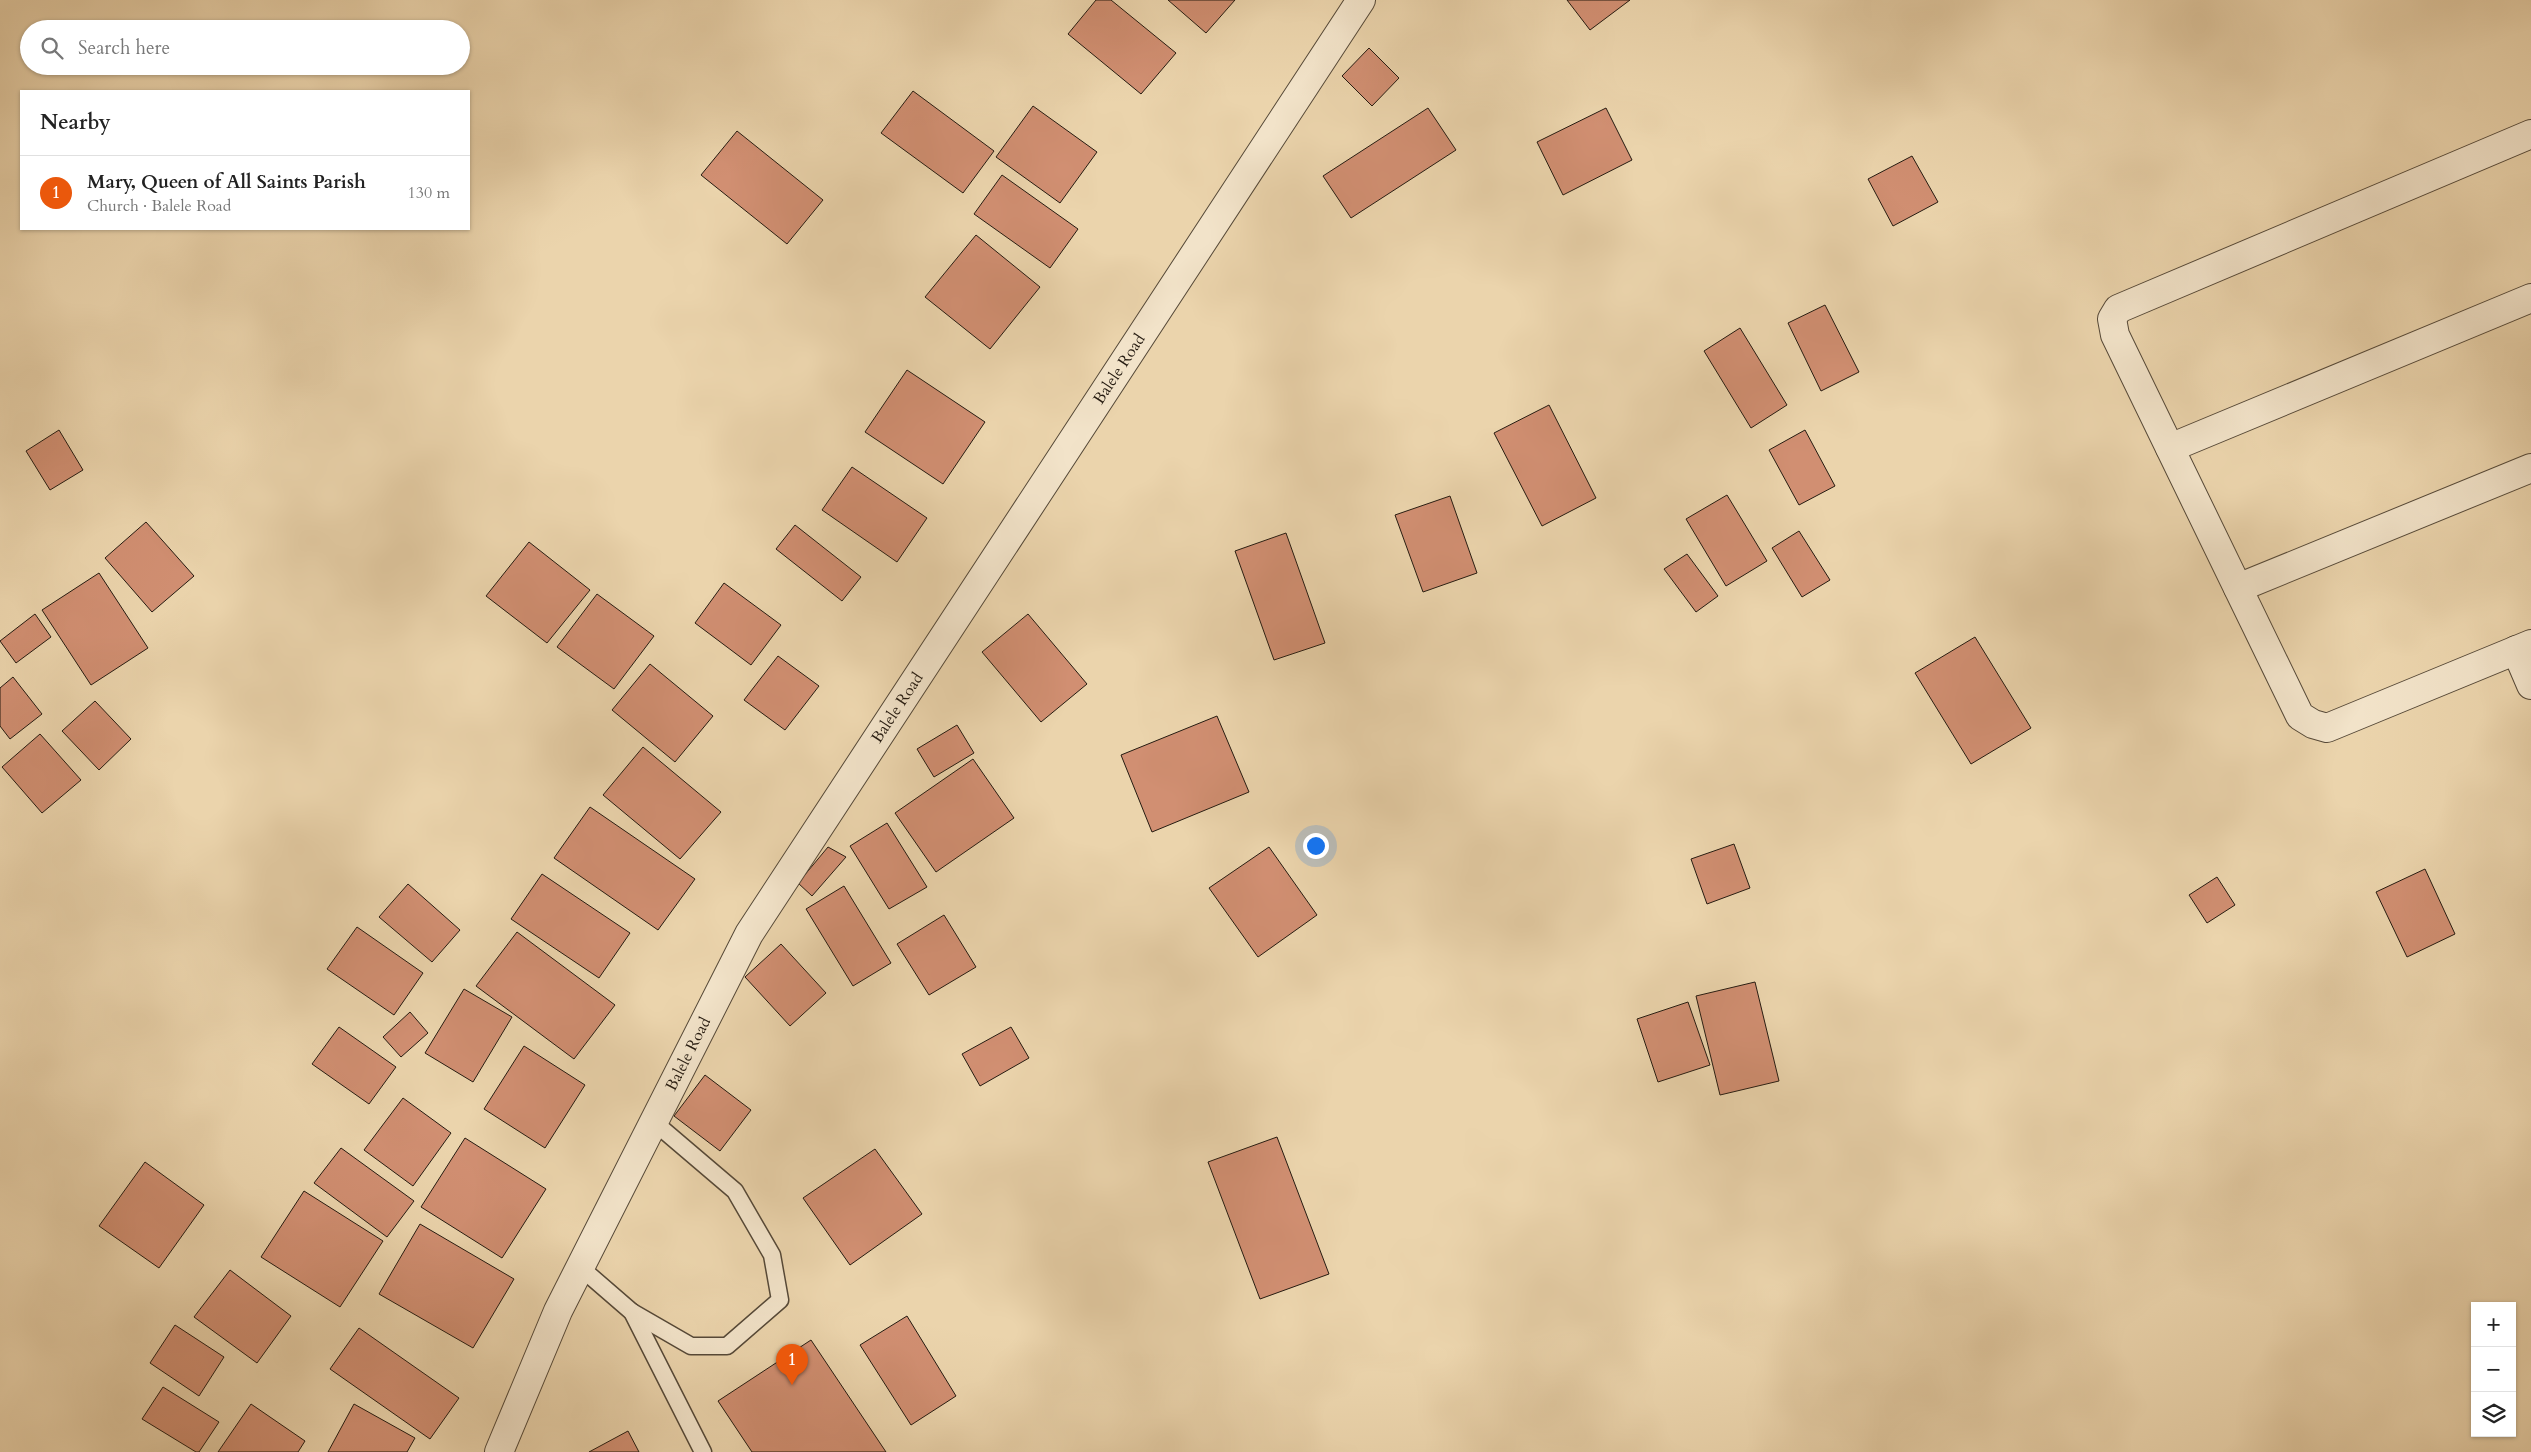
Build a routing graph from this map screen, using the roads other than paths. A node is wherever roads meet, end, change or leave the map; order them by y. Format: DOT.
graph roads {
  1 [pos="1361,0"];
  2 [pos="2531,134"];
  3 [pos="2531,298"];
  4 [pos="2170,448"];
  5 [pos="2531,468"];
  6 [pos="2238,588"];
  7 [pos="2523,647"];
  8 [pos="2531,685"];
  9 [pos="654,1122"];
  10 [pos="580,1267"];
  11 [pos="632,1312"];
  12 [pos="499,1452"];
  13 [pos="703,1452"];
  1 -- 9 [label="street, Balele Road"];
  2 -- 4 [label="street"];
  3 -- 4 [label="street"];
  4 -- 6 [label="street"];
  5 -- 6 [label="street"];
  6 -- 7 [label="street"];
  7 -- 8 [label="street"];
  9 -- 10 [label="street, Balele Road"];
  9 -- 11 [label="lane"];
  10 -- 11 [label="lane"];
  10 -- 12 [label="street, Balele Road"];
  11 -- 13 [label="lane"];
}
